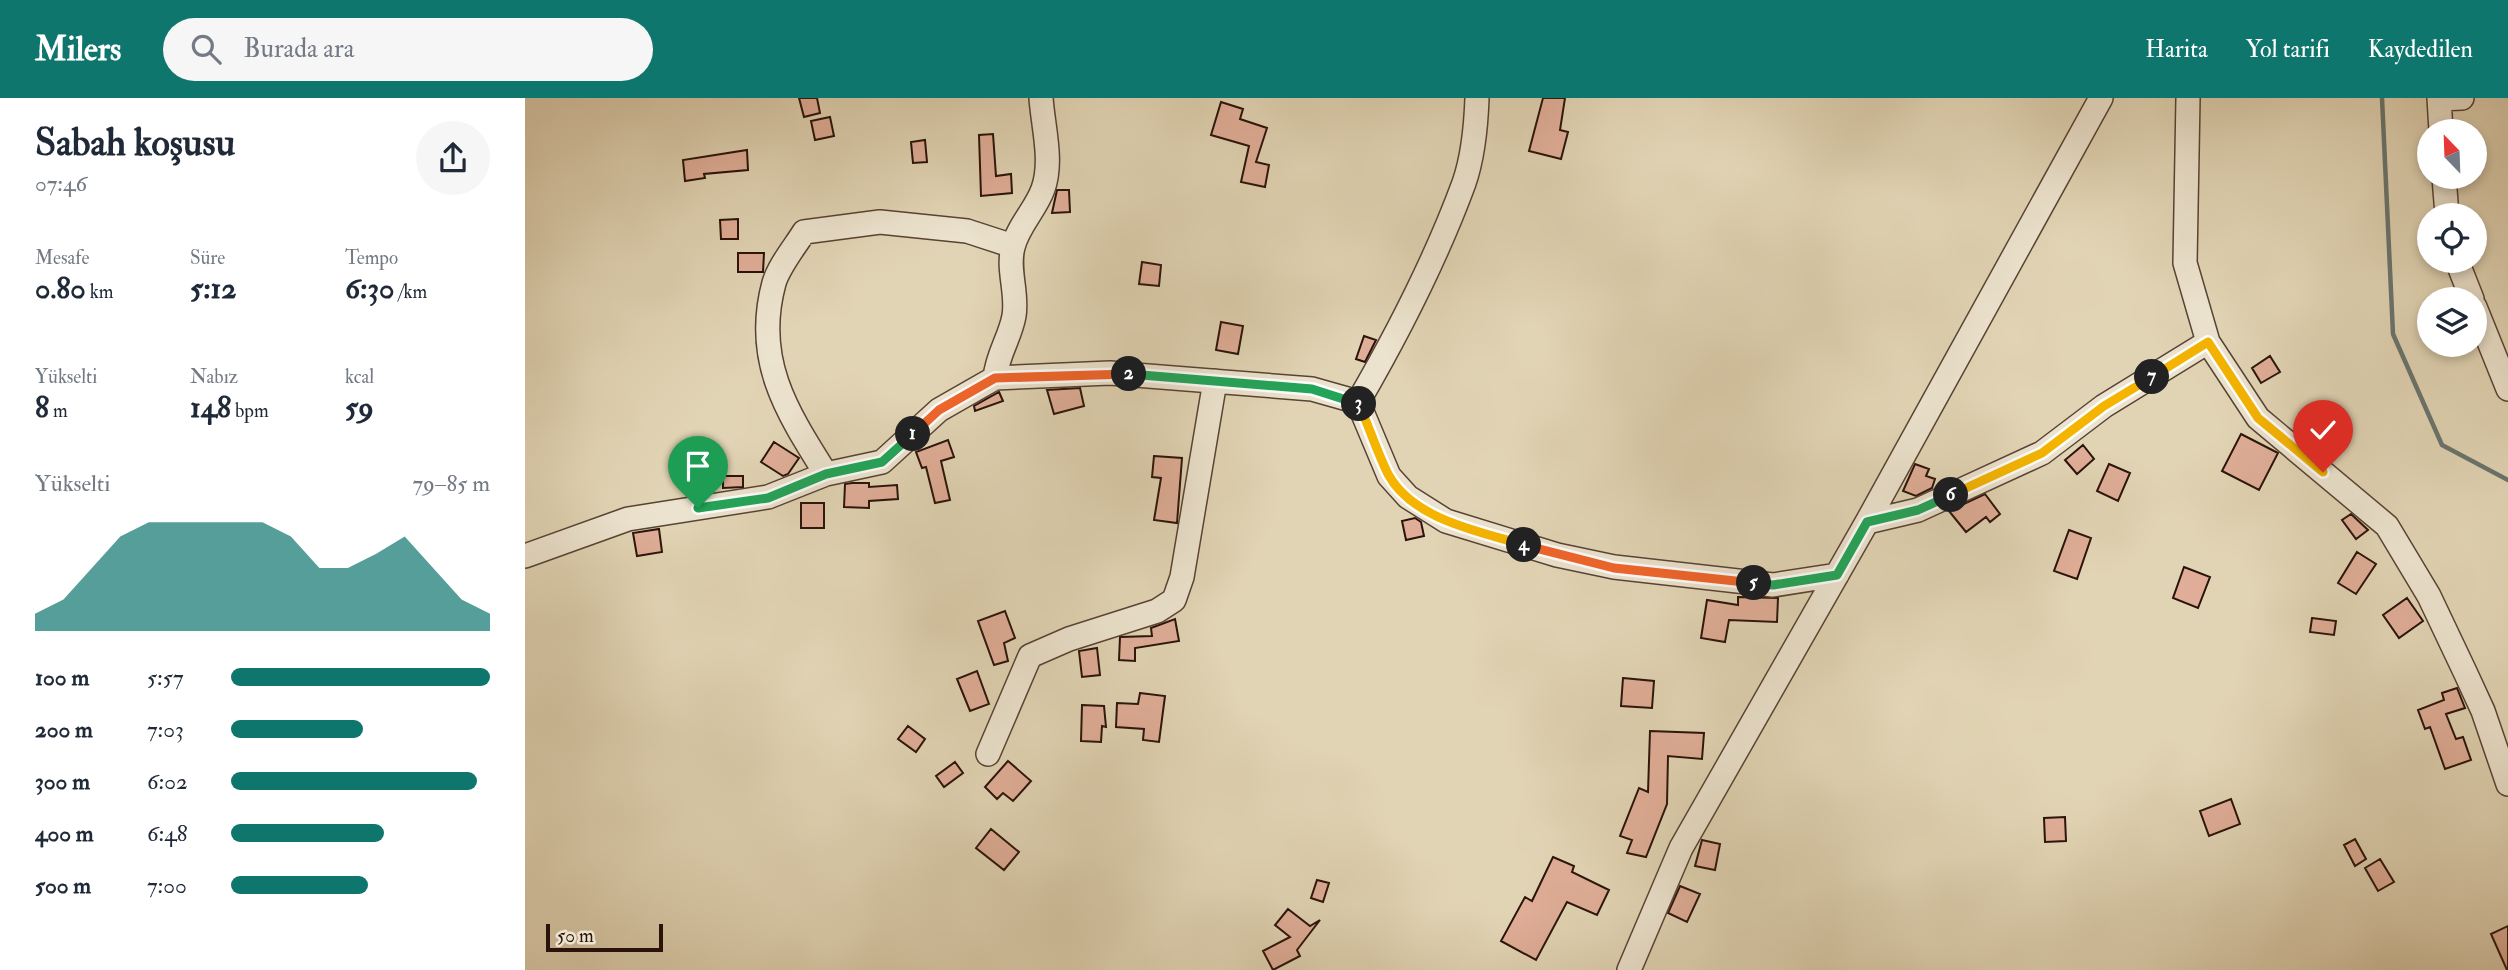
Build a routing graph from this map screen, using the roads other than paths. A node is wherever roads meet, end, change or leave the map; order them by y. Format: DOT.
graph roads {
  1 [pos="1041,98"];
  2 [pos="1477,98"];
  3 [pos="2101,98"];
  4 [pos="2188,98"];
  5 [pos="2439,98"];
  6 [pos="2462,98"];
  7 [pos="2440,119"];
  8 [pos="1013,246"];
  9 [pos="2487,337"];
  10 [pos="2208,342"];
  11 [pos="995,378"];
  12 [pos="1215,381"];
  13 [pos="2508,389"];
  14 [pos="1358,402"];
  15 [pos="826,474"];
  16 [pos="1867,522"];
  17 [pos="525,556"];
  18 [pos="1837,575"];
  19 [pos="988,754"];
  20 [pos="2508,784"];
  21 [pos="1629,970"];
  1 -- 8 [label="street"];
  2 -- 14 [label="street"];
  3 -- 16 [label="street"];
  4 -- 10 [label="street"];
  5 -- 6 [label="street"];
  5 -- 7 [label="street"];
  8 -- 11 [label="street"];
  8 -- 15 [label="street"];
  9 -- 13 [label="street"];
  10 -- 16 [label="street"];
  10 -- 20 [label="street"];
  11 -- 12 [label="street"];
  11 -- 15 [label="street"];
  12 -- 14 [label="street"];
  12 -- 19 [label="street"];
  14 -- 18 [label="street"];
  15 -- 17 [label="street"];
  16 -- 18 [label="street"];
  18 -- 21 [label="street"];
}
